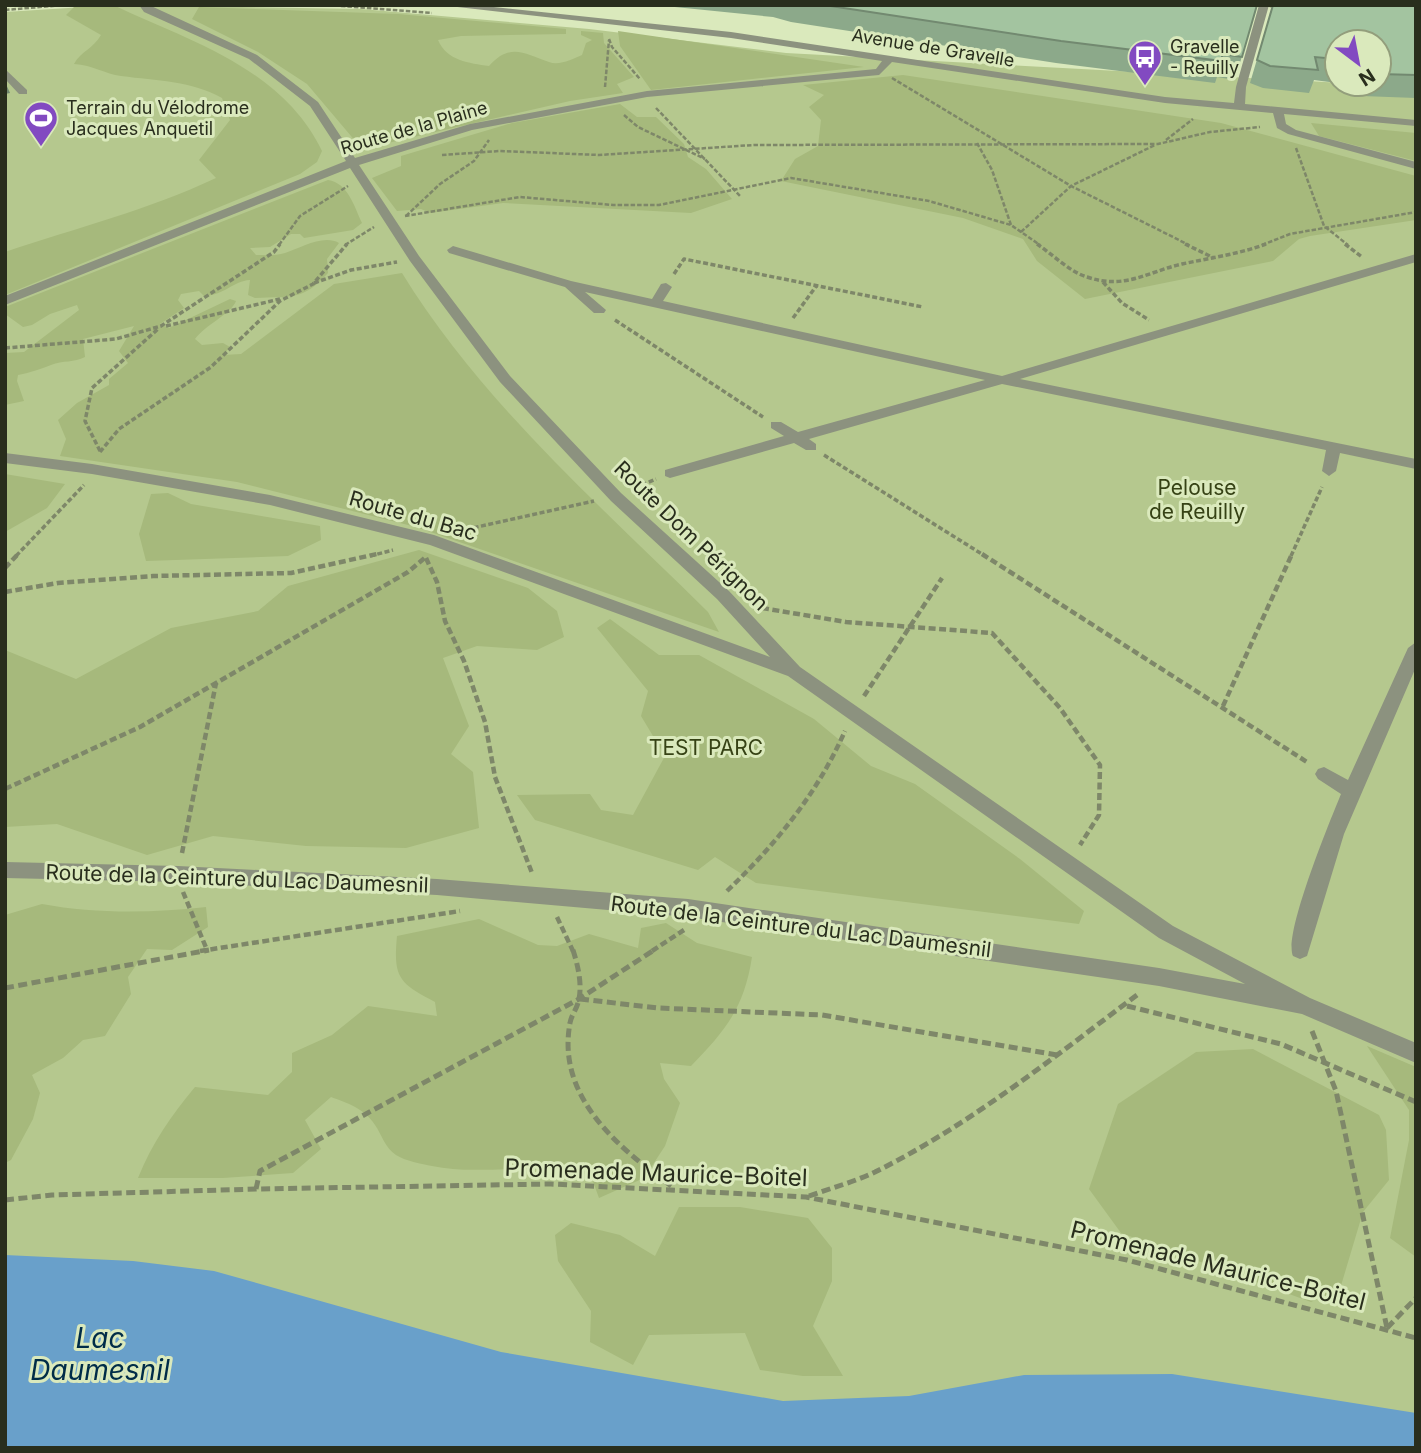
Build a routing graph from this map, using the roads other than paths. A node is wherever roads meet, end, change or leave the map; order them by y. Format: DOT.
graph roads {
  1 [pos="144,5"];
  2 [pos="445,5"];
  3 [pos="1263,5"];
  4 [pos="1309,9"];
  5 [pos="889,58"];
  6 [pos="5,72"];
  7 [pos="23,92"];
  8 [pos="1239,108"];
  9 [pos="1278,112"];
  10 [pos="1416,123"];
  11 [pos="352,163"];
  12 [pos="1416,166"];
  13 [pos="453,250"];
  14 [pos="1416,258"];
  15 [pos="568,284"];
  16 [pos="666,287"];
  17 [pos="5,301"];
  18 [pos="655,303"];
  19 [pos="600,310"];
  20 [pos="1002,380"];
  21 [pos="776,425"];
  22 [pos="796,438"];
  23 [pos="811,447"];
  24 [pos="1334,447"];
  25 [pos="5,458"];
  26 [pos="1416,464"];
  27 [pos="1329,471"];
  28 [pos="670,473"];
  29 [pos="1416,648"];
  30 [pos="794,673"];
  31 [pos="1324,774"];
  32 [pos="1352,792"];
  33 [pos="5,870"];
  34 [pos="1300,950"];
  35 [pos="1303,1005"];
  36 [pos="1416,1053"];
  1 -- 11 [label="street, Route Dom Pérignon"];
  2 -- 5 [label="street, Avenue de Gravelle"];
  3 -- 4 [label="main road"];
  3 -- 8 [label="street"];
  5 -- 8 [label="street, Avenue de Gravelle"];
  5 -- 11 [label="street, Route de la Plaine"];
  6 -- 7 [label="street"];
  8 -- 9 [label="street, Avenue de Gravelle"];
  9 -- 10 [label="street, Avenue de Gravelle"];
  9 -- 12 [label="street"];
  11 -- 17 [label="street, Route de la Plaine"];
  11 -- 30 [label="street, Route Dom Pérignon"];
  13 -- 15 [label="street"];
  14 -- 20 [label="street"];
  15 -- 18 [label="street"];
  15 -- 19 [label="street"];
  16 -- 18 [label="street"];
  18 -- 20 [label="street"];
  20 -- 22 [label="street"];
  20 -- 24 [label="street"];
  21 -- 22 [label="street"];
  22 -- 23 [label="street"];
  22 -- 28 [label="street"];
  24 -- 26 [label="street"];
  24 -- 27 [label="street"];
  25 -- 30 [label="street, Route du Bac"];
  29 -- 32 [label="street"];
  30 -- 35 [label="street, Route Dom Pérignon"];
  31 -- 32 [label="street"];
  32 -- 34 [label="street"];
  33 -- 35 [label="street, Route de la Ceinture du Lac Daumesnil"];
  35 -- 36 [label="street, Route de la Ceinture du Lac Daumesnil"];
}
